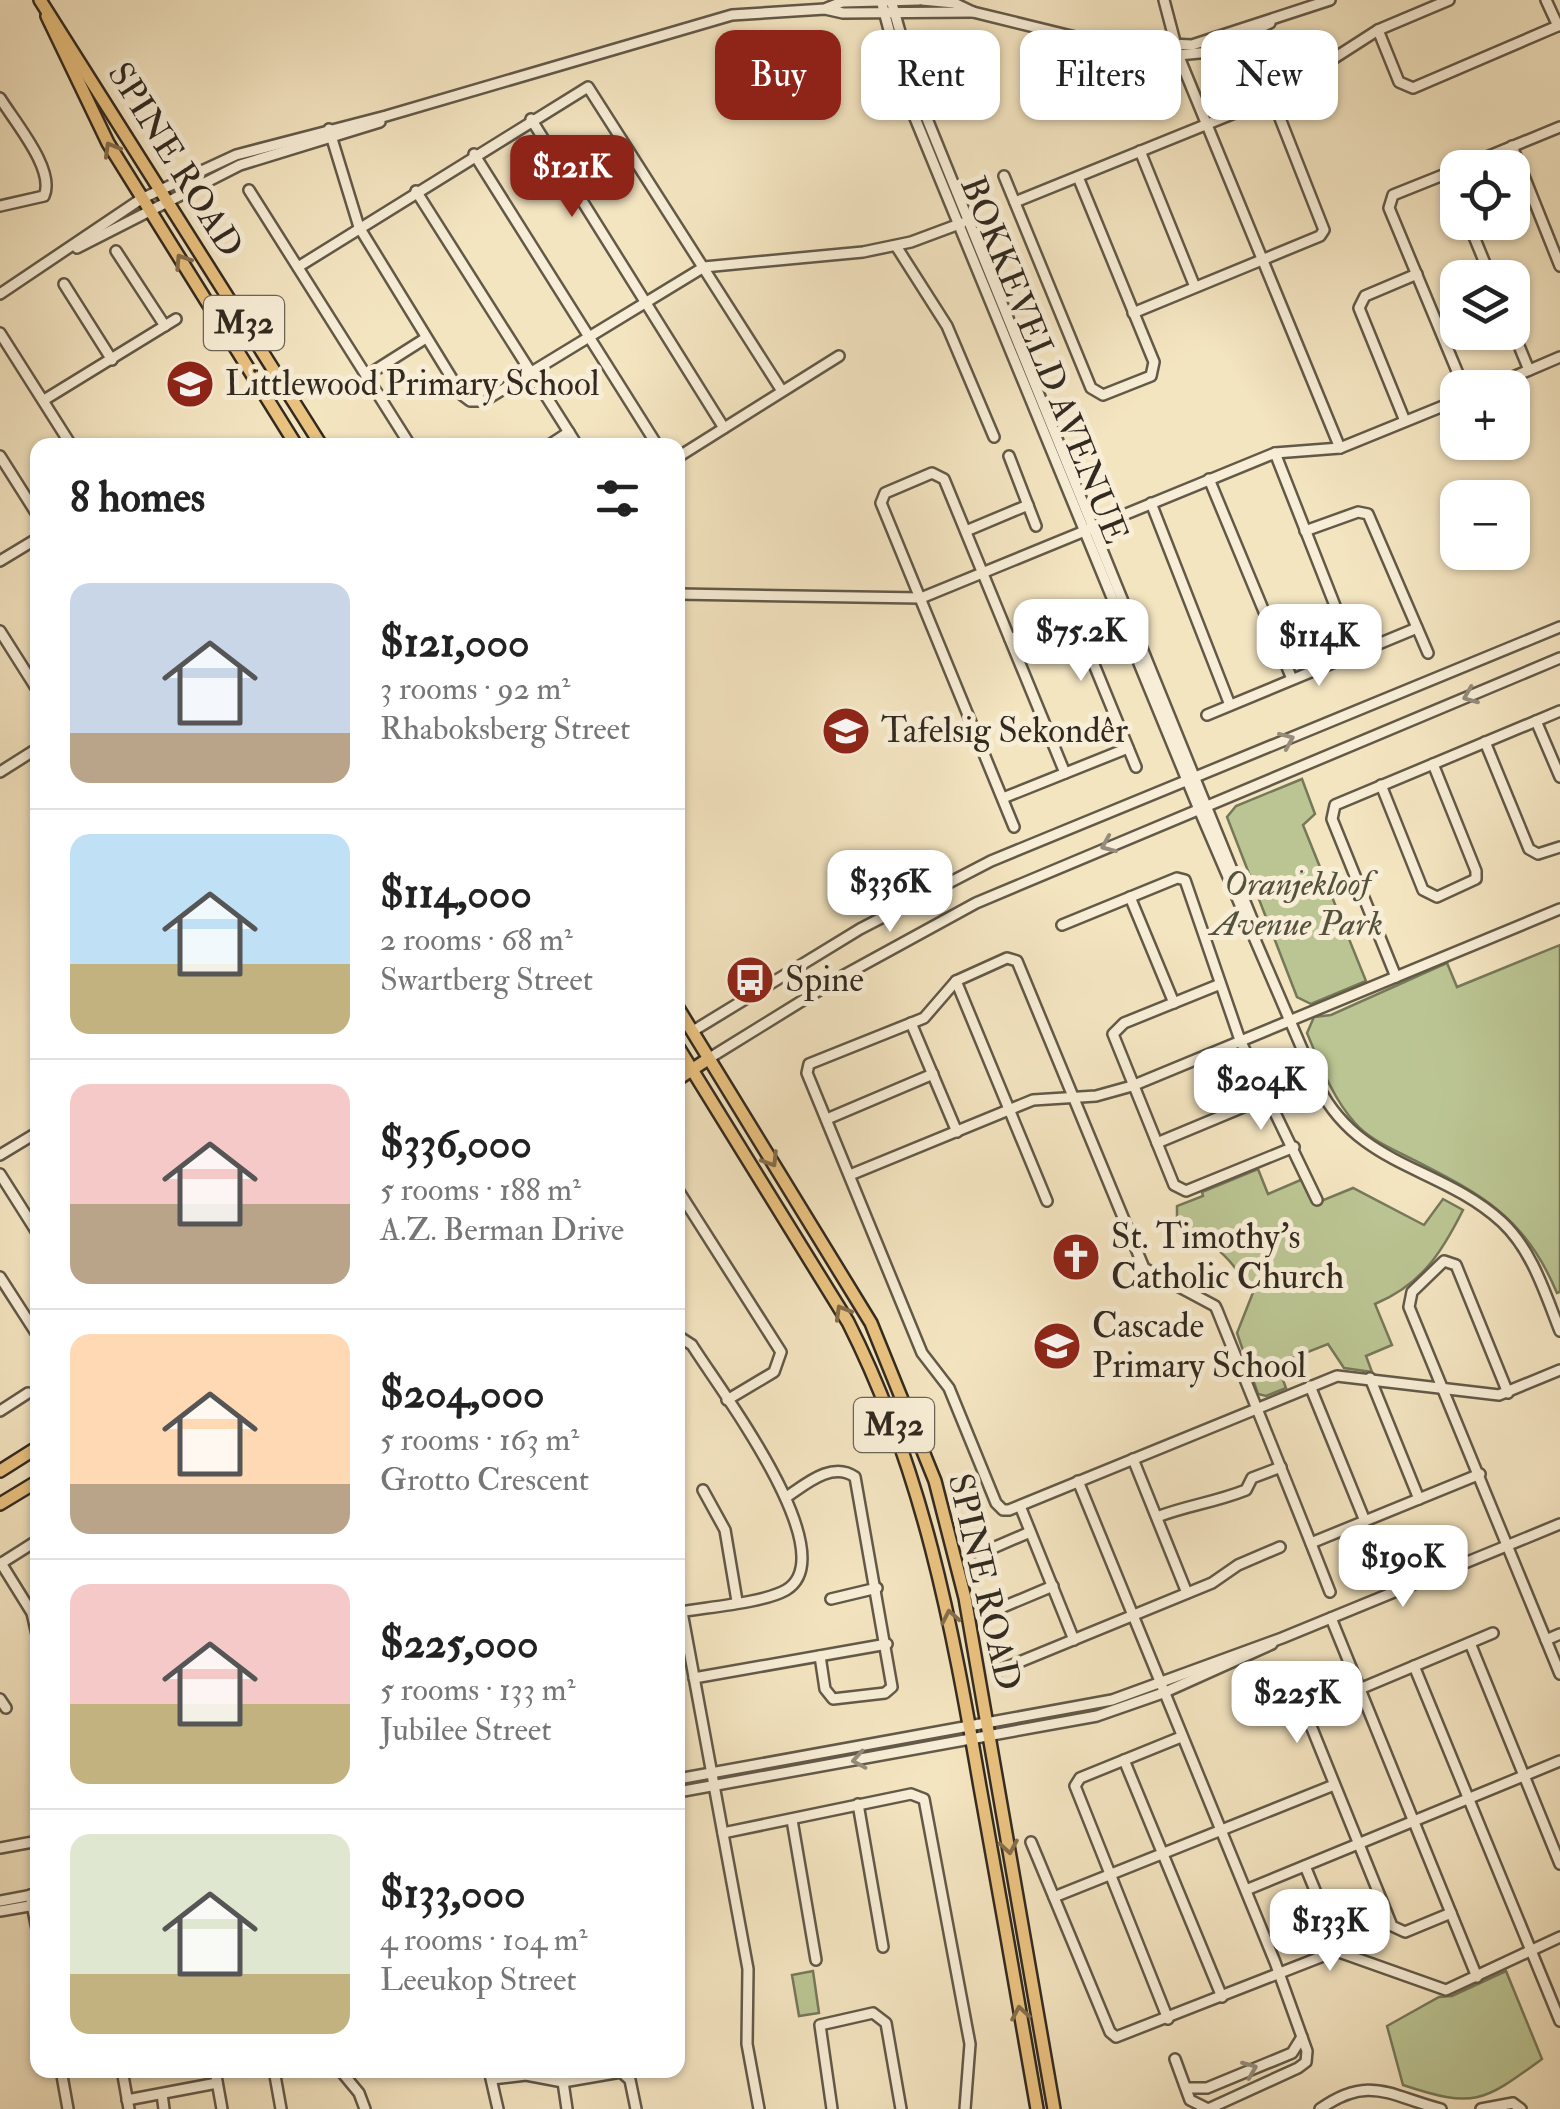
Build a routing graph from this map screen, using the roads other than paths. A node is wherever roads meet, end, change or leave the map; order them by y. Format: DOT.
graph roads {
  1 [pos="921,0"];
  2 [pos="1164,0"];
  3 [pos="1330,0"];
  4 [pos="1449,0"];
  5 [pos="1546,0"];
  6 [pos="42,4"];
  7 [pos="881,4"];
  8 [pos="893,4"];
  9 [pos="973,12"];
  10 [pos="1559,25"];
  11 [pos="1050,30"];
  12 [pos="1172,30"];
  13 [pos="1378,30"];
  14 [pos="1181,51"];
  15 [pos="1338,56"];
  16 [pos="1181,61"];
  17 [pos="1,103"];
  18 [pos="531,119"];
  19 [pos="1218,120"];
  20 [pos="1281,120"];
  21 [pos="1208,124"];
  22 [pos="1560,127"];
  23 [pos="330,134"];
  24 [pos="1512,146"];
  25 [pos="1502,150"];
  26 [pos="1140,151"];
  27 [pos="474,154"];
  28 [pos="1004,176"];
  29 [pos="1078,177"];
  30 [pos="1440,177"];
  31 [pos="160,188"];
  32 [pos="249,190"];
  33 [pos="416,192"];
  34 [pos="141,198"];
  35 [pos="168,200"];
  36 [pos="1015,202"];
  37 [pos="0,206"];
  38 [pos="150,211"];
  39 [pos="964,222"];
  40 [pos="360,227"];
  41 [pos="896,246"];
  42 [pos="70,251"];
  43 [pos="116,251"];
  44 [pos="1264,258"];
  45 [pos="704,266"];
  46 [pos="1560,266"];
  47 [pos="298,267"];
  48 [pos="1416,274"];
  49 [pos="64,284"];
  50 [pos="1195,287"];
  51 [pos="0,294"];
  52 [pos="646,300"];
  53 [pos="1134,313"];
  54 [pos="176,319"];
  55 [pos="165,326"];
  56 [pos="0,334"];
  57 [pos="588,335"];
  58 [pos="426,338"];
  59 [pos="1520,350"];
  60 [pos="840,356"];
  61 [pos="1560,357"];
  62 [pos="112,360"];
  63 [pos="1456,370"];
  64 [pos="1529,370"];
  65 [pos="530,372"];
  66 [pos="366,376"];
  67 [pos="782,392"];
  68 [pos="44,400"];
  69 [pos="1440,407"];
  70 [pos="1406,421"];
  71 [pos="724,428"];
  72 [pos="569,432"];
  73 [pos="994,437"];
  74 [pos="67,438"];
  75 [pos="292,438"];
  76 [pos="317,438"];
  77 [pos="406,438"];
  78 [pos="560,438"];
  79 [pos="573,438"];
  80 [pos="654,438"];
  81 [pos="1340,448"];
  82 [pos="685,453"];
  83 [pos="1275,453"];
  84 [pos="0,456"];
  85 [pos="1010,456"];
  86 [pos="1209,479"];
  87 [pos="30,503"];
  88 [pos="1151,503"];
  89 [pos="1028,505"];
  90 [pos="1036,526"];
  91 [pos="1090,530"];
  92 [pos="966,531"];
  93 [pos="1305,531"];
  94 [pos="30,543"];
  95 [pos="0,561"];
  96 [pos="984,574"];
  97 [pos="685,594"];
  98 [pos="921,598"];
  99 [pos="1417,628"];
  100 [pos="1560,628"];
  101 [pos="0,631"];
  102 [pos="1010,639"];
  103 [pos="1428,653"];
  104 [pos="1354,654"];
  105 [pos="1560,658"];
  106 [pos="30,678"];
  107 [pos="1292,680"];
  108 [pos="1230,705"];
  109 [pos="1560,712"];
  110 [pos="1207,714"];
  111 [pos="1536,721"];
  112 [pos="1486,742"];
  113 [pos="1128,748"];
  114 [pos="30,753"];
  115 [pos="1432,764"];
  116 [pos="1136,767"];
  117 [pos="0,772"];
  118 [pos="1065,772"];
  119 [pos="1560,777"];
  120 [pos="1192,779"];
  121 [pos="1381,785"];
  122 [pos="1003,798"];
  123 [pos="1203,805"];
  124 [pos="1014,827"];
  125 [pos="1560,846"];
  126 [pos="1130,897"];
  127 [pos="1560,910"];
  128 [pos="1062,925"];
  129 [pos="1396,977"];
  130 [pos="956,981"];
  131 [pos="1218,984"];
  132 [pos="1174,1003"];
  133 [pos="685,1019"];
  134 [pos="1290,1019"];
  135 [pos="911,1023"];
  136 [pos="693,1031"];
  137 [pos="685,1038"];
  138 [pos="1240,1040"];
  139 [pos="685,1057"];
  140 [pos="708,1059"];
  141 [pos="692,1070"];
  142 [pos="685,1074"];
  143 [pos="933,1074"];
  144 [pos="1132,1086"];
  145 [pos="1074,1098"];
  146 [pos="1265,1098"];
  147 [pos="1010,1110"];
  148 [pos="826,1119"];
  149 [pos="957,1132"];
  150 [pos="30,1137"];
  151 [pos="1157,1144"];
  152 [pos="1294,1148"];
  153 [pos="0,1156"];
  154 [pos="0,1174"];
  155 [pos="850,1176"];
  156 [pos="1317,1200"];
  157 [pos="685,1201"];
  158 [pos="1047,1201"];
  159 [pos="30,1221"];
  160 [pos="0,1278"];
  161 [pos="30,1324"];
  162 [pos="1560,1331"];
  163 [pos="685,1340"];
  164 [pos="1560,1370"];
  165 [pos="1370,1378"];
  166 [pos="1310,1386"];
  167 [pos="1443,1388"];
  168 [pos="1508,1392"];
  169 [pos="28,1394"];
  170 [pos="726,1400"];
  171 [pos="1,1407"];
  172 [pos="1256,1408"];
  173 [pos="30,1452"];
  174 [pos="1133,1459"];
  175 [pos="1281,1467"];
  176 [pos="0,1471"];
  177 [pos="1480,1474"];
  178 [pos="1078,1482"];
  179 [pos="30,1486"];
  180 [pos="703,1490"];
  181 [pos="788,1496"];
  182 [pos="1419,1499"];
  183 [pos="0,1504"];
  184 [pos="1020,1506"];
  185 [pos="1157,1517"];
  186 [pos="1365,1521"];
  187 [pos="1560,1524"];
  188 [pos="1030,1532"];
  189 [pos="1311,1544"];
  190 [pos="30,1545"];
  191 [pos="1509,1545"];
  192 [pos="1280,1547"];
  193 [pos="979,1554"];
  194 [pos="0,1564"];
  195 [pos="1053,1586"];
  196 [pos="877,1588"];
  197 [pos="1330,1592"];
  198 [pos="1187,1594"];
  199 [pos="831,1599"];
  200 [pos="737,1601"];
  201 [pos="30,1610"];
  202 [pos="685,1611"];
  203 [pos="991,1612"];
  204 [pos="1133,1616"];
  205 [pos="1332,1618"];
  206 [pos="1493,1634"];
  207 [pos="1560,1634"];
  208 [pos="685,1636"];
  209 [pos="1074,1640"];
  210 [pos="1546,1640"];
  211 [pos="1470,1643"];
  212 [pos="886,1644"];
  213 [pos="820,1656"];
  214 [pos="1414,1666"];
  215 [pos="1000,1670"];
  216 [pos="1560,1674"];
  217 [pos="694,1678"];
  218 [pos="1161,1687"];
  219 [pos="1359,1689"];
  220 [pos="989,1730"];
  221 [pos="971,1733"];
  222 [pos="1181,1737"];
  223 [pos="1124,1760"];
  224 [pos="1560,1761"];
  225 [pos="712,1772"];
  226 [pos="1524,1776"];
  227 [pos="685,1778"];
  228 [pos="1334,1785"];
  229 [pos="715,1786"];
  230 [pos="685,1791"];
  231 [pos="1468,1799"];
  232 [pos="858,1804"];
  233 [pos="792,1820"];
  234 [pos="1414,1821"];
  235 [pos="1219,1830"];
  236 [pos="723,1833"];
  237 [pos="30,1842"];
  238 [pos="1031,1842"];
  239 [pos="1358,1844"];
  240 [pos="0,1848"];
  241 [pos="1162,1854"];
  242 [pos="1560,1864"];
  243 [pos="1305,1866"];
  244 [pos="1110,1876"];
  245 [pos="1246,1890"];
  246 [pos="1054,1898"];
  247 [pos="0,1900"];
  248 [pos="30,1900"];
  249 [pos="30,1901"];
  250 [pos="0,1911"];
  251 [pos="1451,1913"];
  252 [pos="1560,1937"];
  253 [pos="883,1948"];
  254 [pos="1340,1951"];
  255 [pos="1530,1951"];
  256 [pos="816,1960"];
  257 [pos="1278,1974"];
  258 [pos="1476,1977"];
  259 [pos="1222,1997"];
  260 [pos="1168,2018"];
  261 [pos="1560,2021"];
  262 [pos="1303,2035"];
  263 [pos="1175,2060"];
  264 [pos="63,2078"];
  265 [pos="123,2078"];
  266 [pos="216,2078"];
  267 [pos="275,2078"];
  268 [pos="346,2078"];
  269 [pos="492,2078"];
  270 [pos="542,2078"];
  271 [pos="594,2078"];
  272 [pos="626,2078"];
  273 [pos="563,2082"];
  274 [pos="217,2084"];
  275 [pos="1213,2085"];
  276 [pos="1187,2088"];
  277 [pos="162,2094"];
  278 [pos="1401,2094"];
  279 [pos="1340,2096"];
  280 [pos="128,2104"];
  281 [pos="1218,2107"];
  282 [pos="68,2109"];
  283 [pos="164,2109"];
  284 [pos="222,2109"];
  285 [pos="280,2109"];
  286 [pos="365,2109"];
  287 [pos="498,2109"];
  288 [pos="567,2109"];
  289 [pos="636,2109"];
  290 [pos="759,2109"];
  291 [pos="832,2109"];
  292 [pos="901,2109"];
  293 [pos="965,2109"];
  294 [pos="1037,2109"];
  295 [pos="1054,2109"];
  296 [pos="1320,2109"];
  297 [pos="1342,2109"];
  298 [pos="1403,2109"];
  299 [pos="1440,2109"];
  300 [pos="1481,2109"];
  301 [pos="1520,2109"];
  1 -- 8 [label="street"];
  1 -- 9 [label="street"];
  2 -- 12 [label="street"];
  3 -- 14 [label="street"];
  4 -- 13 [label="street"];
  5 -- 10 [label="street"];
  6 -- 31 [label="main road, SPINE ROAD / M32"];
  34 -- 6 [label="main road, SPINE ROAD / M32, one-way"];
  7 -- 8 [label="street"];
  7 -- 23 [label="street"];
  7 -- 39 [label="street, BOKKEVELD AVENUE"];
  8 -- 9 [label="street"];
  8 -- 39 [label="street, BOKKEVELD AVENUE"];
  9 -- 11 [label="street"];
  10 -- 13 [label="street"];
  13 -- 15 [label="street"];
  16 -- 21 [label="street"];
  17 -- 37 [label="street"];
  18 -- 27 [label="street"];
  18 -- 45 [label="street"];
  18 -- 52 [label="street"];
  19 -- 21 [label="street"];
  20 -- 44 [label="street"];
  21 -- 26 [label="street"];
  21 -- 44 [label="street"];
  22 -- 24 [label="street"];
  23 -- 31 [label="street"];
  23 -- 35 [label="street"];
  23 -- 40 [label="street"];
  24 -- 25 [label="street"];
  24 -- 46 [label="street"];
  26 -- 29 [label="street"];
  26 -- 50 [label="street"];
  27 -- 33 [label="street"];
  27 -- 57 [label="street"];
  28 -- 36 [label="street"];
  29 -- 36 [label="street"];
  29 -- 53 [label="street"];
  30 -- 48 [label="street"];
  31 -- 34 [label="street"];
  31 -- 35 [label="main road, SPINE ROAD / M32"];
  32 -- 47 [label="street"];
  33 -- 40 [label="street"];
  33 -- 65 [label="street"];
  34 -- 38 [label="main road, SPINE ROAD / M32"];
  34 -- 42 [label="street"];
  35 -- 38 [label="street"];
  35 -- 76 [label="main road, SPINE ROAD / M32"];
  36 -- 53 [label="street"];
  38 -- 42 [label="street"];
  75 -- 38 [label="main road, SPINE ROAD / M32, one-way"];
  39 -- 41 [label="street"];
  39 -- 91 [label="street, BOKKEVELD AVENUE"];
  40 -- 47 [label="street"];
  40 -- 58 [label="street"];
  41 -- 45 [label="street"];
  41 -- 73 [label="street"];
  42 -- 51 [label="street"];
  43 -- 55 [label="street"];
  44 -- 50 [label="street"];
  44 -- 81 [label="street"];
  45 -- 52 [label="street"];
  45 -- 67 [label="street"];
  47 -- 66 [label="street"];
  48 -- 63 [label="street"];
  48 -- 70 [label="street"];
  49 -- 62 [label="street"];
  50 -- 53 [label="street"];
  52 -- 57 [label="street"];
  52 -- 71 [label="street"];
  54 -- 55 [label="street"];
  55 -- 62 [label="street"];
  56 -- 68 [label="street"];
  57 -- 65 [label="street"];
  57 -- 80 [label="street"];
  58 -- 65 [label="street"];
  58 -- 66 [label="street"];
  59 -- 64 [label="street"];
  60 -- 67 [label="street"];
  61 -- 64 [label="street"];
  62 -- 68 [label="street"];
  65 -- 72 [label="street"];
  66 -- 77 [label="street"];
  67 -- 71 [label="street"];
  68 -- 74 [label="street"];
  69 -- 70 [label="street"];
  70 -- 81 [label="street"];
  71 -- 82 [label="street"];
  72 -- 78 [label="street"];
  72 -- 79 [label="street"];
  81 -- 83 [label="street"];
  83 -- 86 [label="street"];
  83 -- 93 [label="street"];
  84 -- 87 [label="street"];
  85 -- 89 [label="street"];
  86 -- 88 [label="street"];
  86 -- 107 [label="street"];
  88 -- 91 [label="street"];
  88 -- 108 [label="street"];
  89 -- 90 [label="street"];
  89 -- 92 [label="street"];
  91 -- 96 [label="street"];
  91 -- 120 [label="street, BOKKEVELD AVENUE"];
  92 -- 96 [label="street"];
  92 -- 98 [label="street"];
  93 -- 99 [label="street"];
  93 -- 104 [label="street"];
  94 -- 95 [label="street"];
  96 -- 98 [label="street"];
  96 -- 102 [label="street"];
  97 -- 98 [label="street"];
  98 -- 122 [label="street"];
  99 -- 103 [label="street"];
  99 -- 104 [label="street"];
  120 -- 100 [label="street, one-way"];
  101 -- 106 [label="street"];
  102 -- 113 [label="street"];
  102 -- 118 [label="street"];
  104 -- 107 [label="street"];
  105 -- 123 [label="street, one-way"];
  107 -- 108 [label="street"];
  108 -- 110 [label="street"];
  109 -- 111 [label="street"];
  111 -- 112 [label="street"];
  111 -- 119 [label="street"];
  112 -- 115 [label="street"];
  112 -- 125 [label="street"];
  113 -- 116 [label="street"];
  113 -- 118 [label="street"];
  114 -- 117 [label="street"];
  115 -- 121 [label="street"];
  115 -- 121 [label="street"];
  118 -- 122 [label="street"];
  120 -- 123 [label="street, BOKKEVELD AVENUE"];
  120 -- 136 [label="street"];
  121 -- 129 [label="street"];
  122 -- 124 [label="street"];
  123 -- 134 [label="street, BOKKEVELD AVENUE"];
  123 -- 140 [label="street, one-way"];
  126 -- 128 [label="street"];
  126 -- 131 [label="street"];
  126 -- 132 [label="street"];
  127 -- 129 [label="street"];
  129 -- 134 [label="street"];
  130 -- 135 [label="street"];
  130 -- 145 [label="street"];
  130 -- 147 [label="street"];
  131 -- 132 [label="street"];
  131 -- 138 [label="street"];
  132 -- 144 [label="street"];
  133 -- 136 [label="main road, SPINE ROAD / M32"];
  134 -- 138 [label="street"];
  134 -- 162 [label="street, BOKKEVELD AVENUE"];
  135 -- 143 [label="street"];
  135 -- 148 [label="street"];
  136 -- 137 [label="main road"];
  136 -- 140 [label="main road, SPINE ROAD / M32"];
  138 -- 144 [label="street"];
  138 -- 146 [label="street"];
  139 -- 141 [label="main road, SPINE ROAD / M32"];
  140 -- 141 [label="main road"];
  140 -- 220 [label="main road, SPINE ROAD / M32, one-way"];
  141 -- 142 [label="main road"];
  221 -- 141 [label="main road, SPINE ROAD / M32, one-way"];
  143 -- 148 [label="street"];
  143 -- 149 [label="street"];
  144 -- 145 [label="street"];
  144 -- 151 [label="street"];
  145 -- 147 [label="street"];
  145 -- 172 [label="street"];
  146 -- 151 [label="street"];
  146 -- 152 [label="street"];
  147 -- 149 [label="street"];
  147 -- 158 [label="street"];
  148 -- 155 [label="street"];
  149 -- 155 [label="street"];
  150 -- 153 [label="street"];
  151 -- 152 [label="street"];
  152 -- 156 [label="street"];
  154 -- 159 [label="street"];
  155 -- 184 [label="street"];
  157 -- 170 [label="street"];
  160 -- 161 [label="street"];
  163 -- 170 [label="street"];
  164 -- 168 [label="street"];
  165 -- 166 [label="street"];
  165 -- 167 [label="street"];
  165 -- 182 [label="street"];
  166 -- 172 [label="street"];
  166 -- 186 [label="street"];
  167 -- 168 [label="street"];
  167 -- 168 [label="street"];
  167 -- 177 [label="street"];
  169 -- 171 [label="street"];
  170 -- 181 [label="street"];
  172 -- 174 [label="street"];
  172 -- 175 [label="street"];
  173 -- 176 [label="main road"];
  174 -- 178 [label="street"];
  174 -- 185 [label="street"];
  175 -- 185 [label="street"];
  175 -- 189 [label="street"];
  177 -- 182 [label="street"];
  177 -- 191 [label="street"];
  178 -- 184 [label="street"];
  178 -- 204 [label="street"];
  179 -- 183 [label="main road"];
  180 -- 200 [label="street"];
  181 -- 196 [label="street"];
  181 -- 200 [label="street"];
  182 -- 186 [label="street"];
  184 -- 188 [label="street"];
  185 -- 198 [label="street"];
  186 -- 189 [label="street"];
  187 -- 191 [label="street"];
  188 -- 193 [label="street"];
  188 -- 195 [label="street"];
  189 -- 197 [label="street"];
  190 -- 194 [label="street"];
  191 -- 205 [label="street"];
  191 -- 210 [label="street"];
  192 -- 198 [label="street"];
  194 -- 201 [label="street"];
  195 -- 203 [label="street"];
  195 -- 209 [label="street"];
  196 -- 199 [label="street"];
  196 -- 212 [label="street"];
  198 -- 204 [label="street"];
  200 -- 202 [label="street"];
  204 -- 209 [label="street"];
  204 -- 218 [label="street"];
  205 -- 218 [label="street"];
  205 -- 219 [label="street"];
  206 -- 211 [label="street"];
  207 -- 210 [label="street"];
  208 -- 217 [label="street"];
  209 -- 215 [label="street"];
  210 -- 216 [label="street"];
  211 -- 214 [label="street"];
  211 -- 226 [label="street"];
  212 -- 213 [label="street"];
  212 -- 213 [label="street"];
  213 -- 217 [label="street"];
  214 -- 219 [label="street"];
  214 -- 231 [label="street"];
  217 -- 225 [label="street"];
  218 -- 220 [label="street"];
  218 -- 222 [label="street"];
  219 -- 228 [label="street"];
  219 -- 234 [label="street"];
  220 -- 221 [label="street"];
  220 -- 295 [label="main road, SPINE ROAD / M32, one-way"];
  221 -- 225 [label="street"];
  221 -- 229 [label="street, one-way"];
  294 -- 221 [label="main road, SPINE ROAD / M32, one-way"];
  222 -- 223 [label="street"];
  222 -- 235 [label="street"];
  223 -- 241 [label="street"];
  223 -- 244 [label="street"];
  224 -- 226 [label="street"];
  225 -- 227 [label="street"];
  225 -- 229 [label="street"];
  226 -- 231 [label="street"];
  226 -- 242 [label="street"];
  228 -- 235 [label="street"];
  228 -- 239 [label="street"];
  229 -- 230 [label="street"];
  229 -- 236 [label="street"];
  231 -- 234 [label="street"];
  231 -- 255 [label="street"];
  232 -- 233 [label="street"];
  232 -- 253 [label="street"];
  232 -- 293 [label="street"];
  233 -- 236 [label="street"];
  233 -- 256 [label="street"];
  234 -- 239 [label="street"];
  234 -- 251 [label="street"];
  235 -- 241 [label="street"];
  235 -- 245 [label="street"];
  236 -- 290 [label="street"];
  237 -- 240 [label="street"];
  238 -- 246 [label="street"];
  239 -- 243 [label="street"];
  239 -- 251 [label="street"];
  241 -- 244 [label="street"];
  241 -- 259 [label="street"];
  243 -- 245 [label="street"];
  243 -- 254 [label="street"];
  244 -- 246 [label="street"];
  244 -- 260 [label="street"];
  245 -- 257 [label="street"];
  246 -- 260 [label="street"];
  247 -- 248 [label="street"];
  249 -- 250 [label="street"];
  251 -- 258 [label="street"];
  252 -- 255 [label="street"];
  254 -- 257 [label="street"];
  254 -- 258 [label="street"];
  255 -- 258 [label="street"];
  255 -- 261 [label="street"];
  257 -- 259 [label="street"];
  257 -- 262 [label="street"];
  259 -- 260 [label="street"];
  275 -- 262 [label="street, one-way"];
  262 -- 281 [label="street"];
  263 -- 276 [label="street"];
  264 -- 282 [label="street"];
  265 -- 280 [label="street"];
  266 -- 274 [label="street"];
  267 -- 285 [label="street"];
  268 -- 286 [label="street"];
  269 -- 287 [label="street"];
  270 -- 273 [label="street"];
  271 -- 273 [label="street"];
  272 -- 289 [label="street"];
  273 -- 288 [label="street"];
  274 -- 277 [label="street"];
  274 -- 284 [label="street"];
  275 -- 276 [label="street"];
  275 -- 281 [label="street"];
  276 -- 281 [label="street"];
  277 -- 280 [label="street"];
  277 -- 283 [label="street"];
  278 -- 279 [label="street"];
  278 -- 298 [label="street"];
  278 -- 299 [label="street"];
  279 -- 296 [label="street"];
  279 -- 297 [label="street"];
  291 -- 292 [label="street"];
  300 -- 301 [label="street"];
}
